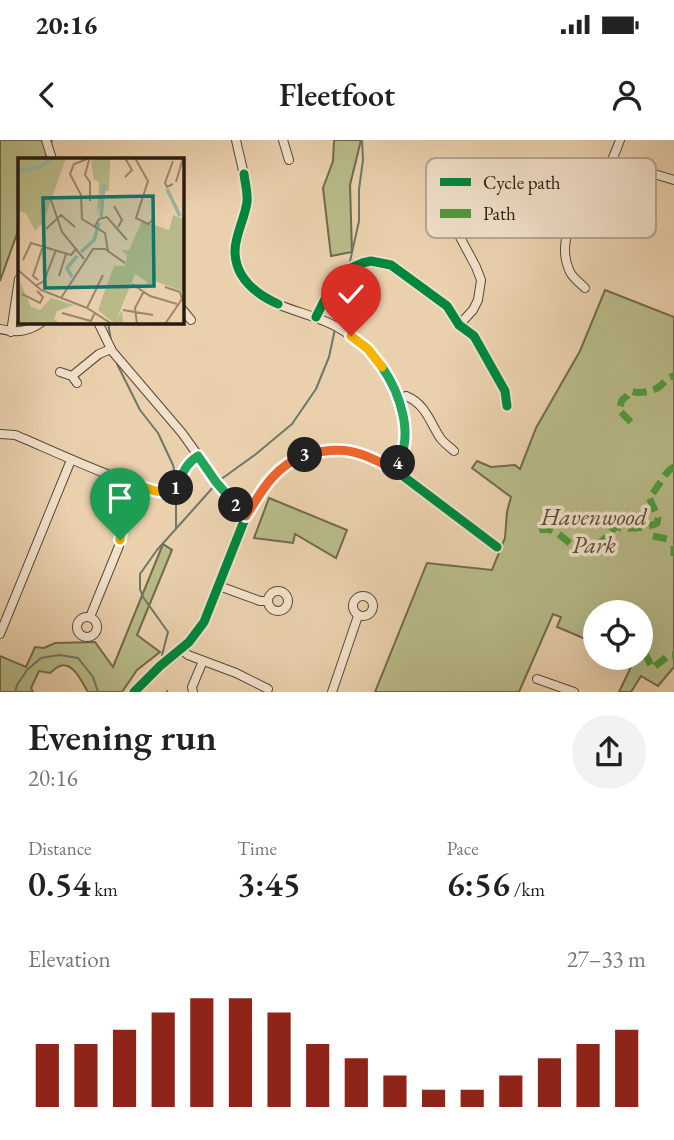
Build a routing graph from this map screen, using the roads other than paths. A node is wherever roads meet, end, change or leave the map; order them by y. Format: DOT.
graph roads {
  1 [pos="46,140"];
  2 [pos="236,140"];
  3 [pos="283,140"];
  4 [pos="620,140"];
  5 [pos="52,158"];
  6 [pos="612,158"];
  7 [pos="289,160"];
  8 [pos="656,175"];
  9 [pos="674,180"];
  10 [pos="461,238"];
  11 [pos="566,238"];
  12 [pos="18,286"];
  13 [pos="585,288"];
  14 [pos="184,311"];
  15 [pos="316,317"];
  16 [pos="191,320"];
  17 [pos="39,324"];
  18 [pos="99,324"];
  19 [pos="459,325"];
  20 [pos="0,329"];
  21 [pos="11,332"];
  22 [pos="111,349"];
  23 [pos="60,372"];
  24 [pos="398,399"];
  25 [pos="507,406"];
  26 [pos="0,434"];
  27 [pos="454,451"];
  28 [pos="198,456"];
  29 [pos="71,460"];
  30 [pos="395,470"];
  31 [pos="134,484"];
  32 [pos="246,516"];
  33 [pos="496,547"];
  34 [pos="219,586"];
  35 [pos="268,601"];
  36 [pos="358,615"];
  37 [pos="90,617"];
  38 [pos="0,635"];
  39 [pos="181,649"];
  40 [pos="203,661"];
  41 [pos="537,679"];
  42 [pos="268,689"];
  43 [pos="134,692"];
  44 [pos="193,692"];
  45 [pos="332,692"];
  46 [pos="573,692"];
  1 -- 5 [label="street"];
  2 -- 15 [label="street"];
  3 -- 7 [label="street"];
  4 -- 6 [label="street"];
  8 -- 9 [label="street"];
  10 -- 19 [label="street"];
  11 -- 13 [label="street"];
  12 -- 21 [label="street"];
  14 -- 16 [label="street"];
  15 -- 19 [label="street"];
  15 -- 24 [label="street"];
  17 -- 21 [label="street"];
  18 -- 22 [label="street"];
  19 -- 25 [label="street"];
  20 -- 21 [label="street"];
  22 -- 23 [label="street"];
  22 -- 28 [label="street"];
  24 -- 27 [label="street"];
  24 -- 30 [label="street"];
  26 -- 29 [label="street"];
  28 -- 31 [label="street"];
  28 -- 32 [label="street"];
  29 -- 31 [label="street"];
  29 -- 38 [label="street"];
  30 -- 32 [label="street"];
  30 -- 33 [label="street"];
  31 -- 37 [label="street"];
  32 -- 34 [label="street"];
  34 -- 35 [label="street"];
  34 -- 39 [label="street"];
  36 -- 45 [label="street"];
  39 -- 40 [label="street"];
  39 -- 43 [label="street"];
  40 -- 42 [label="street"];
  40 -- 44 [label="street"];
  41 -- 46 [label="street"];
}
